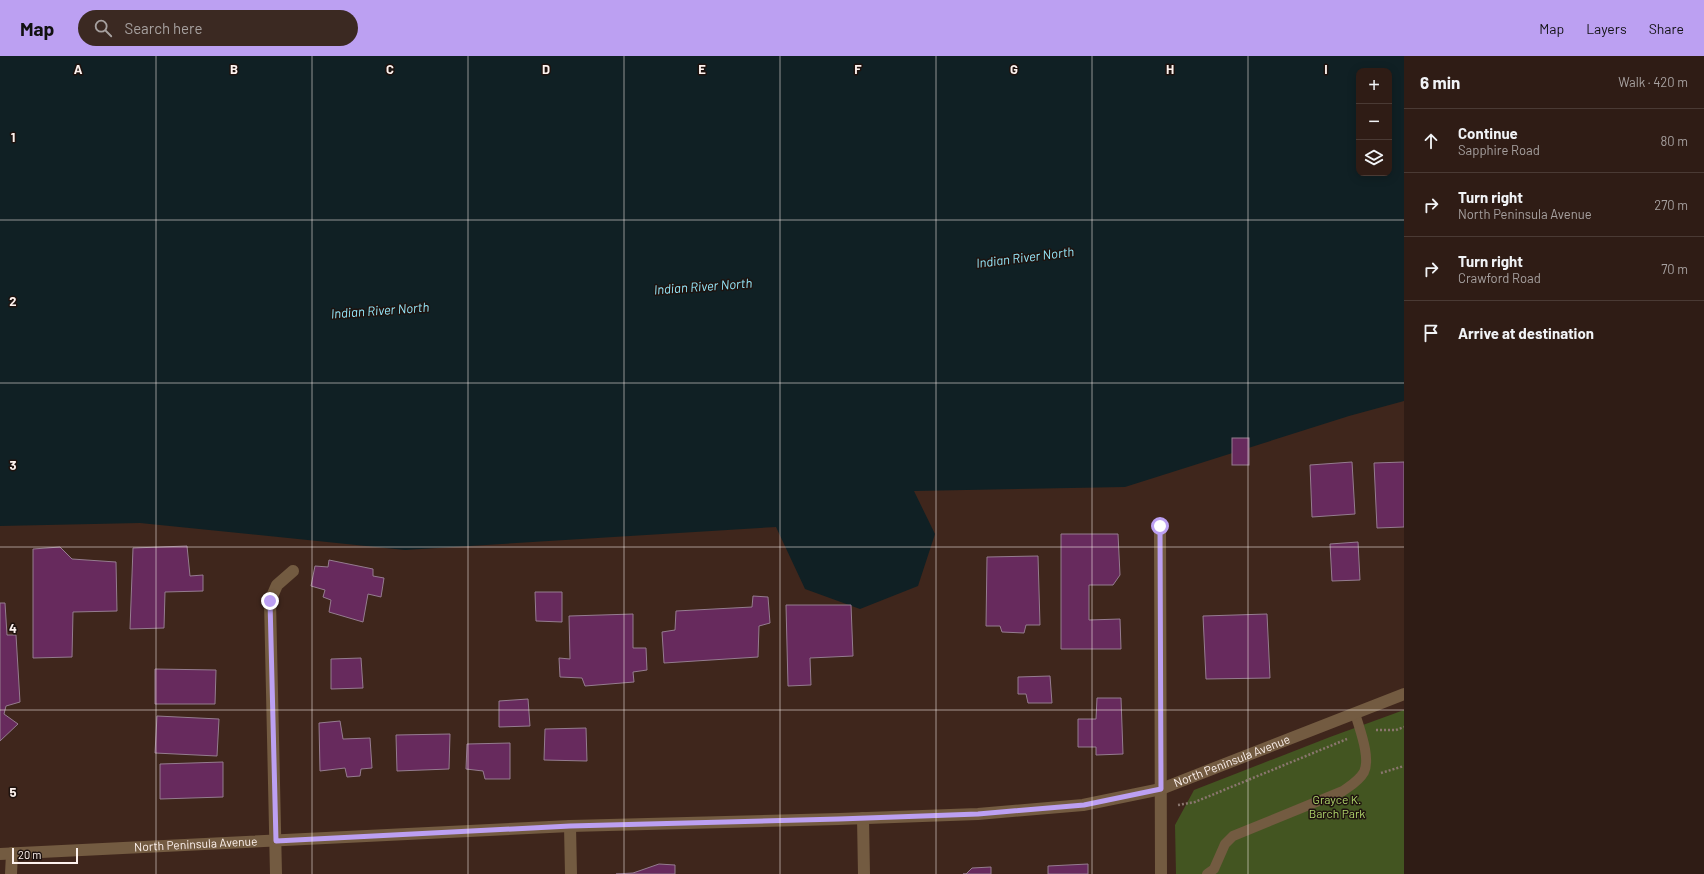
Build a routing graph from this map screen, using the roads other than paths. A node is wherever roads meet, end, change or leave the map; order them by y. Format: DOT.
graph roads {
  1 [pos="1160,526"];
  2 [pos="293,572"];
  3 [pos="1404,694"];
  4 [pos="1355,713"];
  5 [pos="1161,789"];
  6 [pos="863,818"];
  7 [pos="570,826"];
  8 [pos="276,841"];
  9 [pos="6,853"];
  10 [pos="11,874"];
  11 [pos="276,874"];
  12 [pos="571,874"];
  13 [pos="864,874"];
  14 [pos="1161,874"];
  15 [pos="1207,874"];
  1 -- 5 [label="street"];
  2 -- 8 [label="street"];
  3 -- 4 [label="street, North Peninsula Avenue"];
  4 -- 5 [label="street, North Peninsula Avenue"];
  4 -- 15 [label="lane"];
  5 -- 6 [label="street, North Peninsula Avenue"];
  5 -- 14 [label="street"];
  6 -- 7 [label="street, North Peninsula Avenue"];
  6 -- 13 [label="street"];
  7 -- 8 [label="street, North Peninsula Avenue"];
  7 -- 12 [label="street"];
  8 -- 9 [label="street, North Peninsula Avenue"];
  8 -- 11 [label="street"];
  9 -- 10 [label="street"];
}
